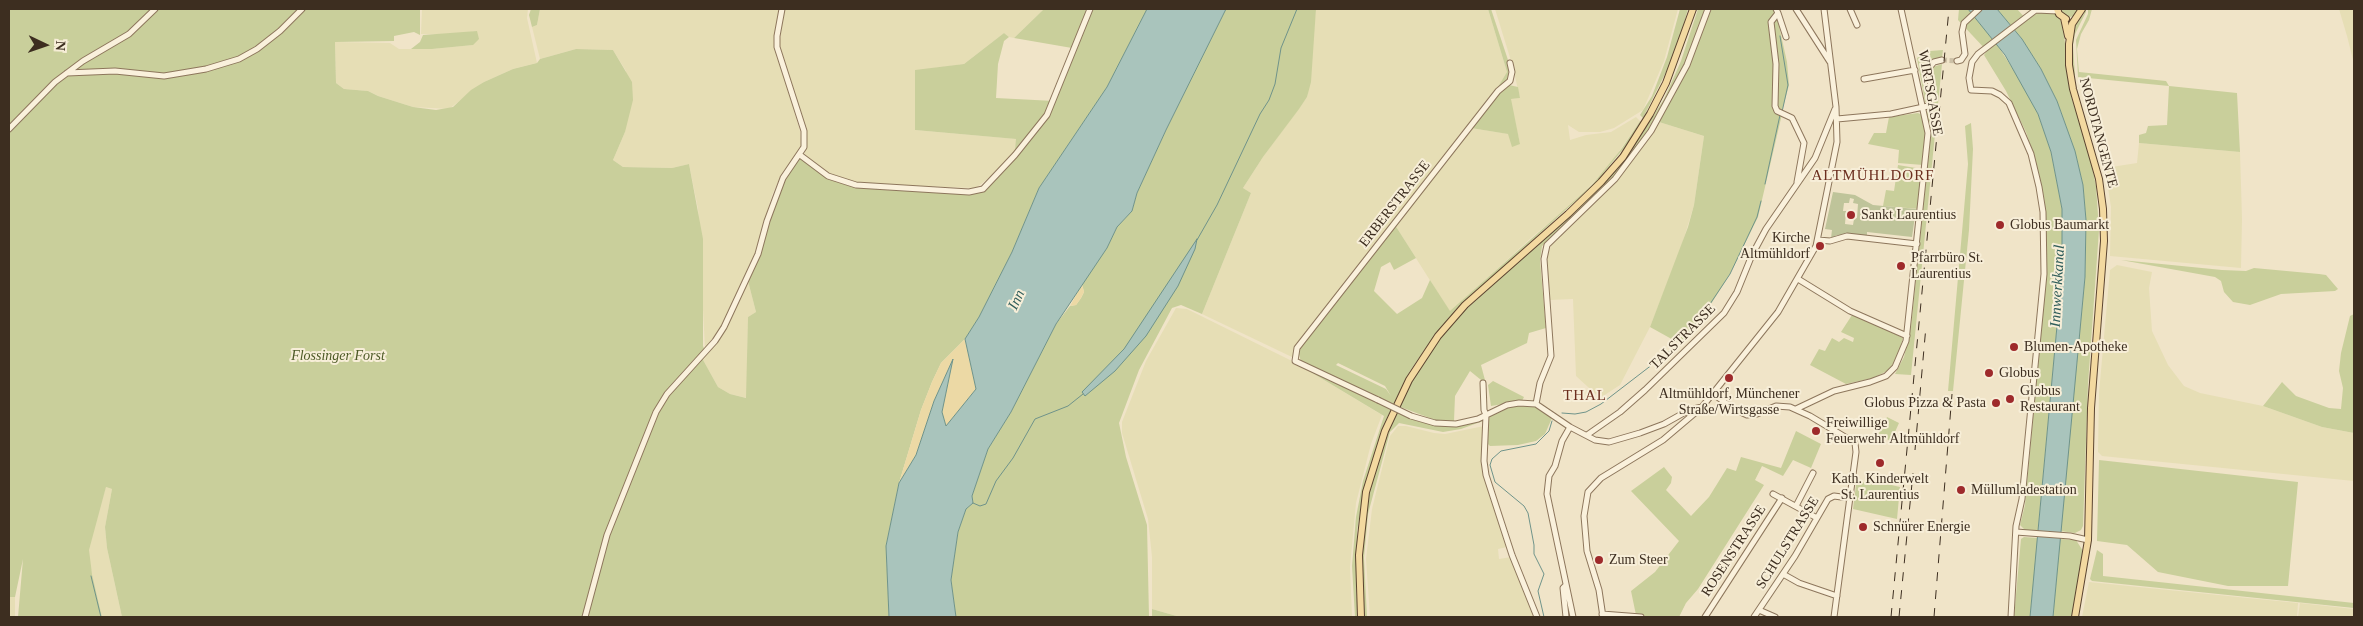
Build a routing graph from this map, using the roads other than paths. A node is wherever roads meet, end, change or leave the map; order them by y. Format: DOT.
graph roads {
  1 [pos="155,9"];
  2 [pos="302,9"];
  3 [pos="782,9"];
  4 [pos="1090,9"];
  5 [pos="1693,9"];
  6 [pos="1708,9"];
  7 [pos="1796,9"];
  8 [pos="1824,9"];
  9 [pos="1850,9"];
  10 [pos="1902,9"];
  11 [pos="1980,9"];
  12 [pos="2038,9"];
  13 [pos="2082,9"];
  14 [pos="2058,10"];
  15 [pos="1777,11"];
  16 [pos="2064,18"];
  17 [pos="2074,19"];
  18 [pos="1857,25"];
  19 [pos="1786,37"];
  20 [pos="2069,44"];
  21 [pos="1942,60"];
  22 [pos="1957,61"];
  23 [pos="1830,62"];
  24 [pos="1510,63"];
  25 [pos="1916,70"];
  26 [pos="67,73"];
  27 [pos="1864,79"];
  28 [pos="1836,107"];
  29 [pos="1923,108"];
  30 [pos="1837,119"];
  31 [pos="9,129"];
  32 [pos="800,155"];
  33 [pos="1797,182"];
  34 [pos="1818,240"];
  35 [pos="1916,244"];
  36 [pos="1798,279"];
  37 [pos="1907,336"];
  38 [pos="1483,383"];
  39 [pos="1713,394"];
  40 [pos="1536,404"];
  41 [pos="1702,407"];
  42 [pos="1796,409"];
  43 [pos="1486,414"];
  44 [pos="1570,427"];
  45 [pos="1588,435"];
  46 [pos="1813,473"];
  47 [pos="1773,494"];
  48 [pos="1782,498"];
  49 [pos="1849,498"];
  50 [pos="1796,506"];
  51 [pos="1817,518"];
  52 [pos="2016,532"];
  53 [pos="2088,540"];
  54 [pos="1783,574"];
  55 [pos="1566,585"];
  56 [pos="1837,596"];
  57 [pos="1759,610"];
  58 [pos="1602,616"];
  59 [pos="584,617"];
  60 [pos="1361,617"];
  61 [pos="1537,617"];
  62 [pos="1566,617"];
  63 [pos="1573,617"];
  64 [pos="1641,617"];
  65 [pos="1705,617"];
  66 [pos="1754,617"];
  67 [pos="1775,617"];
  68 [pos="1834,617"];
  69 [pos="2011,617"];
  70 [pos="2075,617"];
  1 -- 26 [label="street"];
  2 -- 26 [label="street"];
  3 -- 32 [label="street"];
  4 -- 32 [label="street"];
  5 -- 60 [label="main road"];
  6 -- 40 [label="street"];
  7 -- 23 [label="street"];
  8 -- 23 [label="street"];
  9 -- 18 [label="street"];
  10 -- 25 [label="street, WIRTSGASSE"];
  11 -- 22 [label="street"];
  12 -- 14 [label="street"];
  12 -- 52 [label="street"];
  13 -- 17 [label="main road, NORDTANGENTE"];
  14 -- 16 [label="main road, NORDTANGENTE"];
  15 -- 19 [label="street, TALSTRASSE"];
  15 -- 33 [label="street, TALSTRASSE"];
  16 -- 17 [label="main road"];
  16 -- 20 [label="main road, NORDTANGENTE"];
  17 -- 20 [label="main road, NORDTANGENTE"];
  20 -- 53 [label="main road, NORDTANGENTE"];
  21 -- 29 [label="street"];
  23 -- 28 [label="street"];
  24 -- 43 [label="street, ERBERSTRASSE, bridge"];
  25 -- 27 [label="street"];
  25 -- 29 [label="street, WIRTSGASSE"];
  26 -- 31 [label="street"];
  28 -- 30 [label="street"];
  28 -- 33 [label="street, TALSTRASSE"];
  29 -- 30 [label="street"];
  29 -- 35 [label="street, WIRTSGASSE"];
  30 -- 34 [label="street"];
  32 -- 59 [label="street"];
  33 -- 45 [label="street, TALSTRASSE"];
  34 -- 35 [label="street"];
  34 -- 36 [label="street"];
  35 -- 37 [label="street, WIRTSGASSE"];
  36 -- 37 [label="street"];
  36 -- 39 [label="street"];
  37 -- 42 [label="street, WIRTSGASSE"];
  38 -- 43 [label="street"];
  39 -- 41 [label="street"];
  39 -- 42 [label="street, WIRTSGASSE"];
  40 -- 43 [label="street"];
  40 -- 44 [label="street"];
  41 -- 45 [label="street"];
  41 -- 58 [label="street"];
  42 -- 49 [label="street"];
  43 -- 61 [label="street"];
  44 -- 45 [label="street"];
  44 -- 55 [label="street"];
  46 -- 50 [label="street"];
  47 -- 48 [label="street"];
  48 -- 50 [label="street"];
  48 -- 65 [label="street, ROSENSTRASSE"];
  49 -- 51 [label="street, SCHULSTRASSE"];
  49 -- 56 [label="street"];
  50 -- 51 [label="street"];
  51 -- 54 [label="street, SCHULSTRASSE"];
  52 -- 53 [label="street"];
  52 -- 69 [label="street"];
  53 -- 70 [label="main road, NORDTANGENTE"];
  54 -- 56 [label="street"];
  54 -- 57 [label="street, SCHULSTRASSE"];
  55 -- 62 [label="street"];
  55 -- 63 [label="street"];
  56 -- 68 [label="street"];
  57 -- 66 [label="street, SCHULSTRASSE"];
  57 -- 67 [label="street"];
  58 -- 64 [label="street"];
}
